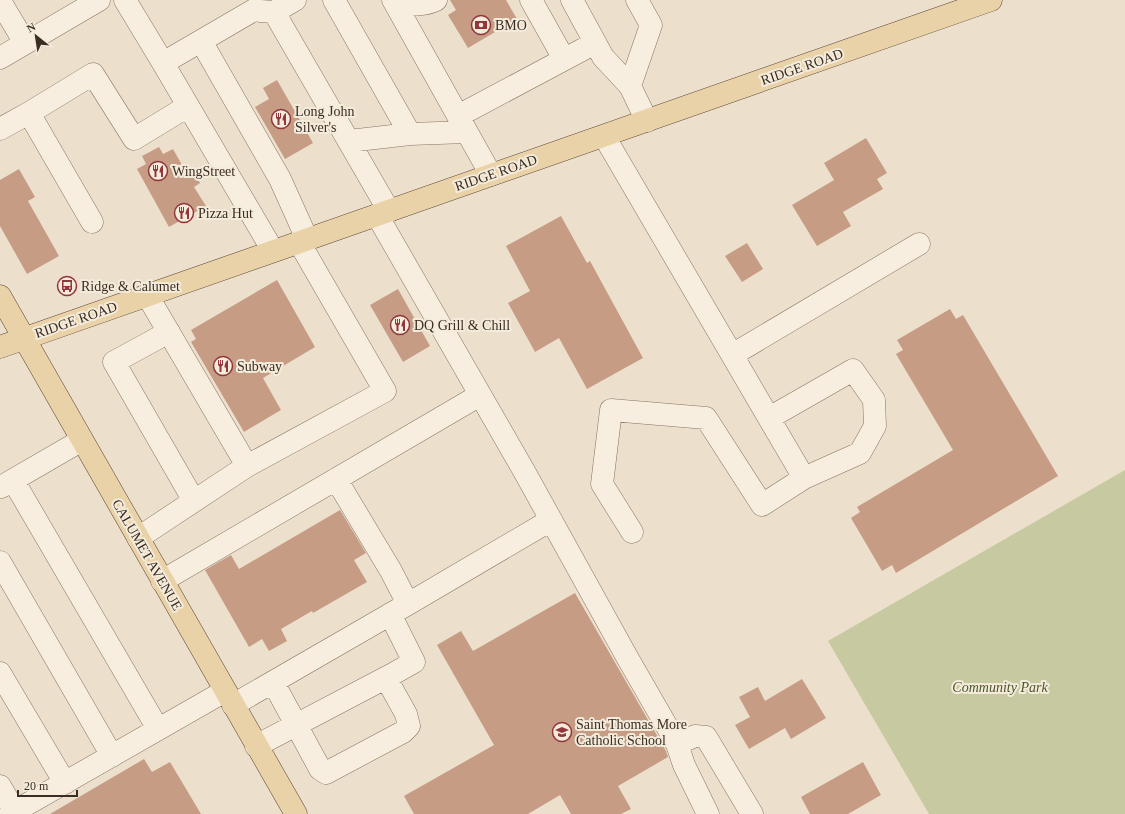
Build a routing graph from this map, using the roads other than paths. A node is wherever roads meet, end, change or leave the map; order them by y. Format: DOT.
graph roads {
  1 [pos="99,0"];
  2 [pos="125,0"];
  3 [pos="295,0"];
  4 [pos="334,0"];
  5 [pos="393,0"];
  6 [pos="402,0"];
  7 [pos="436,0"];
  8 [pos="531,0"];
  9 [pos="572,0"];
  10 [pos="637,0"];
  11 [pos="991,0"];
  12 [pos="0,1"];
  13 [pos="259,7"];
  14 [pos="950,7"];
  15 [pos="201,41"];
  16 [pos="25,43"];
  17 [pos="595,43"];
  18 [pos="0,58"];
  19 [pos="564,59"];
  20 [pos="163,63"];
  21 [pos="630,86"];
  22 [pos="188,106"];
  23 [pos="29,113"];
  24 [pos="647,121"];
  25 [pos="462,124"];
  26 [pos="0,129"];
  27 [pos="410,134"];
  28 [pos="604,136"];
  29 [pos="349,141"];
  30 [pos="491,175"];
  31 [pos="383,213"];
  32 [pos="92,222"];
  33 [pos="303,241"];
  34 [pos="919,244"];
  35 [pos="273,252"];
  36 [pos="148,295"];
  37 [pos="0,296"];
  38 [pos="169,332"];
  39 [pos="24,338"];
  40 [pos="0,347"];
  41 [pos="732,355"];
  42 [pos="480,395"];
  43 [pos="769,418"];
  44 [pos="82,440"];
  45 [pos="247,466"];
  46 [pos="804,478"];
  47 [pos="336,479"];
  48 [pos="6,484"];
  49 [pos="194,501"];
  50 [pos="551,520"];
  51 [pos="632,532"];
  52 [pos="138,538"];
  53 [pos="0,562"];
  54 [pos="162,581"];
  55 [pos="399,609"];
  56 [pos="0,673"];
  57 [pos="386,678"];
  58 [pos="273,682"];
  59 [pos="229,698"];
  60 [pos="297,725"];
  61 [pos="158,729"];
  62 [pos="677,744"];
  63 [pos="256,746"];
  64 [pos="112,756"];
  65 [pos="65,783"];
  66 [pos="0,786"];
  67 [pos="13,813"];
  68 [pos="296,814"];
  69 [pos="708,814"];
  70 [pos="752,814"];
  1 -- 16 [label="lane"];
  2 -- 20 [label="lane"];
  3 -- 13 [label="lane"];
  4 -- 27 [label="lane"];
  5 -- 25 [label="lane"];
  6 -- 7 [label="lane"];
  8 -- 19 [label="lane"];
  9 -- 17 [label="lane"];
  10 -- 21 [label="lane"];
  11 -- 14 [label="main road, RIDGE ROAD"];
  12 -- 16 [label="lane"];
  13 -- 15 [label="lane"];
  13 -- 29 [label="lane"];
  14 -- 24 [label="main road, RIDGE ROAD"];
  15 -- 20 [label="lane"];
  15 -- 33 [label="lane"];
  16 -- 18 [label="lane"];
  17 -- 19 [label="lane"];
  17 -- 21 [label="lane"];
  19 -- 25 [label="lane"];
  20 -- 22 [label="lane"];
  21 -- 24 [label="lane"];
  22 -- 23 [label="lane"];
  22 -- 35 [label="lane"];
  23 -- 26 [label="lane"];
  23 -- 32 [label="lane"];
  24 -- 28 [label="main road, RIDGE ROAD"];
  25 -- 27 [label="lane"];
  25 -- 30 [label="lane"];
  27 -- 29 [label="lane"];
  28 -- 30 [label="main road, RIDGE ROAD"];
  28 -- 41 [label="lane"];
  29 -- 31 [label="lane"];
  30 -- 31 [label="main road, RIDGE ROAD"];
  31 -- 33 [label="main road, RIDGE ROAD"];
  31 -- 42 [label="lane"];
  33 -- 35 [label="main road, RIDGE ROAD"];
  33 -- 45 [label="lane"];
  34 -- 41 [label="lane"];
  35 -- 36 [label="main road, RIDGE ROAD"];
  36 -- 38 [label="lane"];
  36 -- 39 [label="main road, RIDGE ROAD"];
  37 -- 39 [label="main road, CALUMET AVENUE"];
  38 -- 45 [label="lane"];
  38 -- 49 [label="lane"];
  39 -- 40 [label="main road, RIDGE ROAD"];
  39 -- 44 [label="main road, CALUMET AVENUE"];
  41 -- 43 [label="lane"];
  42 -- 47 [label="lane"];
  42 -- 50 [label="lane"];
  43 -- 46 [label="lane"];
  43 -- 46 [label="lane"];
  44 -- 48 [label="lane"];
  44 -- 52 [label="main road, CALUMET AVENUE"];
  45 -- 49 [label="lane"];
  46 -- 51 [label="lane"];
  47 -- 54 [label="lane"];
  47 -- 55 [label="lane"];
  48 -- 61 [label="lane"];
  49 -- 52 [label="lane"];
  50 -- 55 [label="lane"];
  50 -- 62 [label="lane"];
  52 -- 54 [label="main road, CALUMET AVENUE"];
  53 -- 64 [label="lane"];
  54 -- 59 [label="main road, CALUMET AVENUE"];
  55 -- 57 [label="lane"];
  55 -- 58 [label="lane"];
  56 -- 65 [label="lane"];
  57 -- 60 [label="lane"];
  57 -- 60 [label="lane"];
  58 -- 59 [label="lane"];
  58 -- 60 [label="lane"];
  59 -- 61 [label="lane"];
  59 -- 63 [label="main road, CALUMET AVENUE"];
  60 -- 63 [label="lane"];
  61 -- 64 [label="lane"];
  62 -- 69 [label="lane"];
  62 -- 70 [label="lane"];
  63 -- 68 [label="main road, CALUMET AVENUE"];
  64 -- 65 [label="lane"];
  65 -- 67 [label="lane"];
  66 -- 67 [label="lane"];
}
